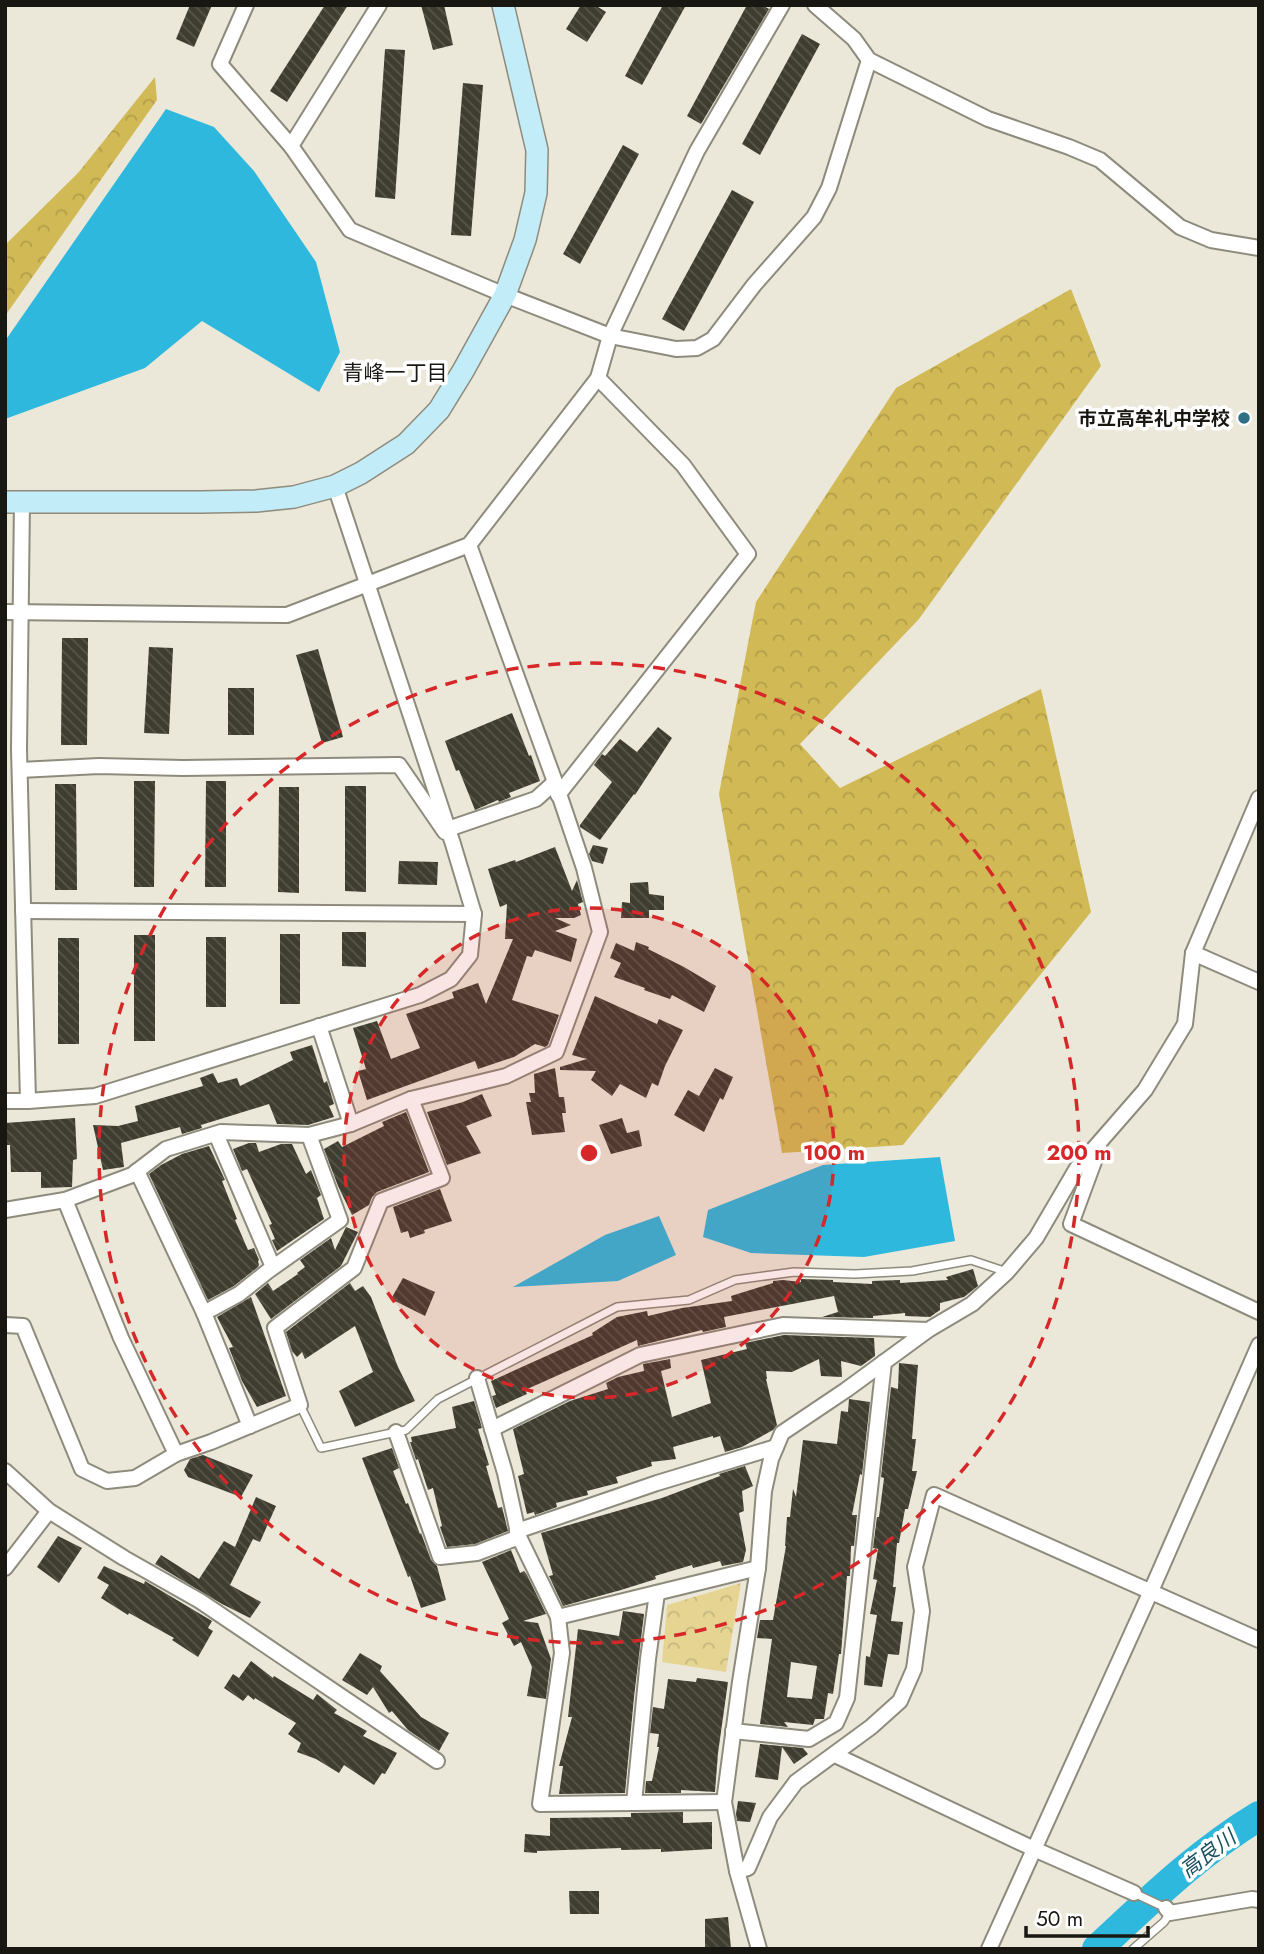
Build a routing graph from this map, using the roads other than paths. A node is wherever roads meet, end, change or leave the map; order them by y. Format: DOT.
graph roads {
  1 [pos="246,5"];
  2 [pos="379,5"];
  3 [pos="503,5"];
  4 [pos="782,5"];
  5 [pos="815,5"];
  6 [pos="869,60"];
  7 [pos="291,146"];
  8 [pos="1259,248"];
  9 [pos="505,295"];
  10 [pos="610,336"];
  11 [pos="598,378"];
  12 [pos="335,486"];
  13 [pos="14,502"];
  14 [pos="469,545"];
  15 [pos="367,585"];
  16 [pos="5,612"];
  17 [pos="21,613"];
  18 [pos="12,749"];
  19 [pos="20,770"];
  20 [pos="556,788"];
  21 [pos="1259,798"];
  22 [pos="449,829"];
  23 [pos="453,844"];
  24 [pos="23,911"];
  25 [pos="474,914"];
  26 [pos="1193,953"];
  27 [pos="1259,982"];
  28 [pos="319,1027"];
  29 [pos="411,1099"];
  30 [pos="5,1101"];
  31 [pos="28,1101"];
  32 [pos="351,1124"];
  33 [pos="216,1134"];
  34 [pos="309,1135"];
  35 [pos="1102,1140"];
  36 [pos="137,1171"];
  37 [pos="65,1200"];
  38 [pos="5,1210"];
  39 [pos="272,1267"];
  40 [pos="1007,1272"];
  41 [pos="1259,1312"];
  42 [pos="204,1313"];
  43 [pos="5,1325"];
  44 [pos="928,1330"];
  45 [pos="1259,1345"];
  46 [pos="884,1362"];
  47 [pos="477,1378"];
  48 [pos="300,1405"];
  49 [pos="250,1426"];
  50 [pos="492,1429"];
  51 [pos="396,1432"];
  52 [pos="776,1447"];
  53 [pos="176,1454"];
  54 [pos="5,1472"];
  55 [pos="49,1511"];
  56 [pos="518,1534"];
  57 [pos="5,1568"];
  58 [pos="758,1568"];
  59 [pos="1151,1591"];
  60 [pos="657,1593"];
  61 [pos="558,1617"];
  62 [pos="1259,1640"];
  63 [pos="733,1731"];
  64 [pos="835,1755"];
  65 [pos="437,1761"];
  66 [pos="724,1802"];
  67 [pos="634,1803"];
  68 [pos="1034,1849"];
  69 [pos="737,1871"];
  70 [pos="1134,1893"];
  71 [pos="1259,1900"];
  72 [pos="1168,1910"];
  73 [pos="759,1949"];
  74 [pos="989,1949"];
  75 [pos="1133,1949"];
  1 -- 7 [label="street"];
  2 -- 7 [label="street"];
  3 -- 9 [label="street"];
  4 -- 10 [label="street"];
  5 -- 6 [label="street"];
  6 -- 8 [label="street"];
  6 -- 10 [label="street"];
  7 -- 9 [label="street"];
  9 -- 10 [label="street"];
  9 -- 12 [label="street"];
  10 -- 11 [label="street"];
  11 -- 14 [label="street"];
  11 -- 20 [label="street"];
  12 -- 13 [label="street"];
  12 -- 15 [label="street"];
  13 -- 17 [label="street"];
  14 -- 15 [label="street"];
  14 -- 20 [label="street"];
  15 -- 17 [label="street"];
  15 -- 22 [label="street"];
  16 -- 17 [label="street"];
  17 -- 18 [label="street"];
  18 -- 19 [label="street"];
  19 -- 23 [label="street"];
  19 -- 24 [label="street"];
  20 -- 22 [label="street"];
  20 -- 29 [label="street"];
  21 -- 26 [label="street"];
  22 -- 23 [label="street"];
  23 -- 25 [label="street"];
  24 -- 25 [label="street"];
  24 -- 31 [label="street"];
  25 -- 28 [label="street"];
  26 -- 27 [label="street"];
  26 -- 35 [label="street"];
  28 -- 31 [label="street"];
  28 -- 32 [label="street"];
  29 -- 32 [label="street"];
  29 -- 48 [label="street"];
  30 -- 31 [label="street"];
  32 -- 34 [label="street"];
  33 -- 34 [label="street"];
  33 -- 36 [label="street"];
  33 -- 39 [label="street"];
  34 -- 39 [label="street"];
  35 -- 40 [label="street"];
  35 -- 41 [label="street"];
  36 -- 37 [label="street"];
  36 -- 42 [label="street"];
  37 -- 38 [label="street"];
  37 -- 53 [label="street"];
  39 -- 42 [label="street"];
  40 -- 44 [label="street"];
  40 -- 47 [label="lane"];
  42 -- 49 [label="street"];
  43 -- 53 [label="street"];
  44 -- 46 [label="street"];
  44 -- 50 [label="street"];
  45 -- 59 [label="street"];
  46 -- 52 [label="street"];
  46 -- 63 [label="street"];
  47 -- 50 [label="street"];
  47 -- 51 [label="lane"];
  48 -- 49 [label="street"];
  48 -- 51 [label="lane"];
  49 -- 53 [label="street"];
  50 -- 56 [label="street"];
  51 -- 56 [label="street"];
  52 -- 56 [label="street"];
  52 -- 58 [label="street"];
  54 -- 55 [label="street"];
  55 -- 57 [label="street"];
  55 -- 65 [label="street"];
  56 -- 61 [label="street"];
  58 -- 60 [label="street"];
  58 -- 63 [label="street"];
  59 -- 62 [label="street"];
  59 -- 64 [label="street"];
  59 -- 68 [label="street"];
  60 -- 61 [label="street"];
  60 -- 67 [label="street"];
  61 -- 67 [label="street"];
  63 -- 66 [label="street"];
  64 -- 68 [label="street"];
  64 -- 69 [label="street"];
  66 -- 67 [label="street"];
  66 -- 69 [label="street"];
  68 -- 70 [label="street"];
  68 -- 74 [label="street"];
  69 -- 73 [label="street"];
  70 -- 72 [label="lane"];
  71 -- 72 [label="street"];
  72 -- 75 [label="lane"];
}
